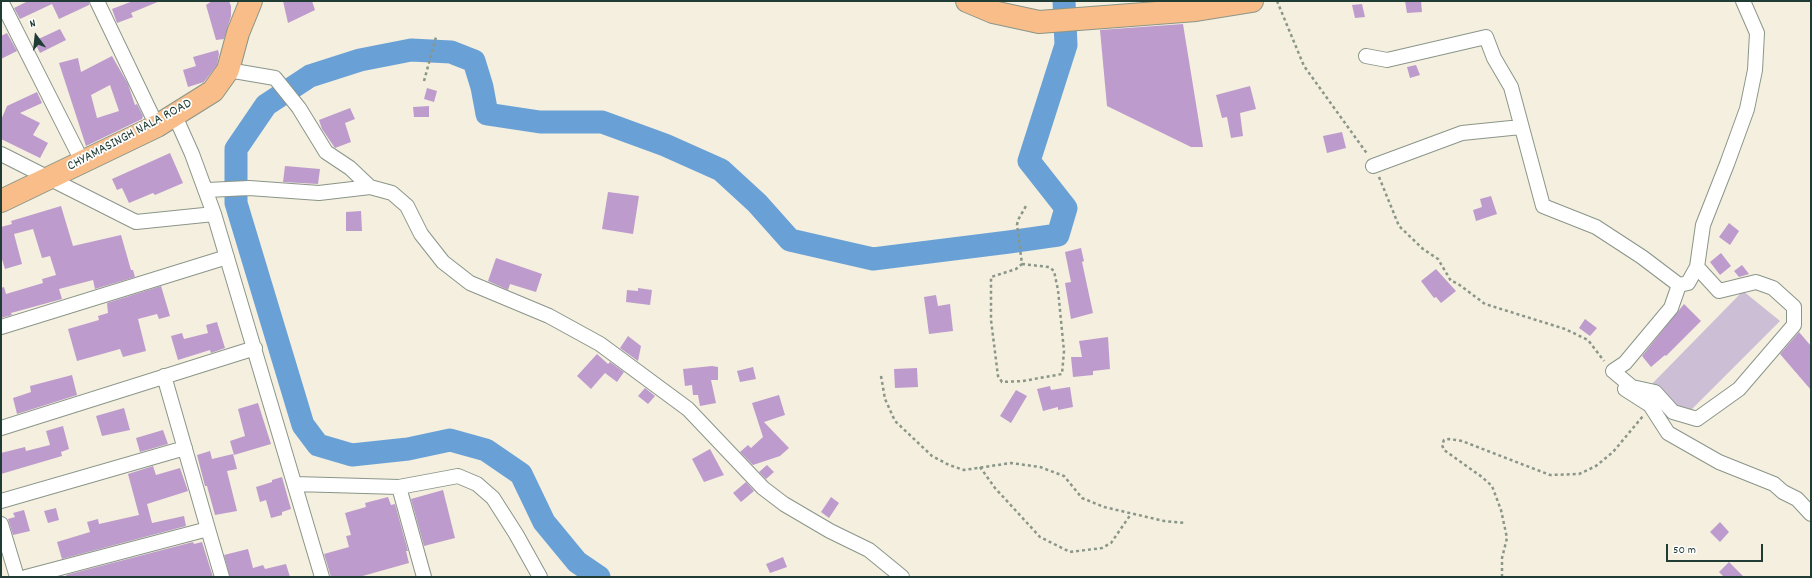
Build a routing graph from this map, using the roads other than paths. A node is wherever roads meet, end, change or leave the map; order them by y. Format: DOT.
graph roads {
  1 [pos="97,1"];
  2 [pos="967,1"];
  3 [pos="1252,1"];
  4 [pos="1742,1"];
  5 [pos="250,2"];
  6 [pos="2,3"];
  7 [pos="1366,56"];
  8 [pos="228,70"];
  9 [pos="166,121"];
  10 [pos="1521,127"];
  11 [pos="1,154"];
  12 [pos="82,161"];
  13 [pos="1374,166"];
  14 [pos="50,179"];
  15 [pos="370,187"];
  16 [pos="212,189"];
  17 [pos="1,201"];
  18 [pos="214,214"];
  19 [pos="227,258"];
  20 [pos="1697,267"];
  21 [pos="1679,285"];
  22 [pos="1,327"];
  23 [pos="255,348"];
  24 [pos="1612,371"];
  25 [pos="164,376"];
  26 [pos="1,428"];
  27 [pos="185,448"];
  28 [pos="295,484"];
  29 [pos="399,487"];
  30 [pos="1,502"];
  31 [pos="1811,514"];
  32 [pos="1,524"];
  33 [pos="208,529"];
  34 [pos="17,577"];
  35 [pos="26,577"];
  36 [pos="222,577"];
  37 [pos="322,577"];
  38 [pos="424,577"];
  39 [pos="540,577"];
  40 [pos="902,577"];
  1 -- 9 [label="street"];
  2 -- 3 [label="main road"];
  4 -- 20 [label="street"];
  5 -- 8 [label="main road, CHYAMASINGH NALA ROAD"];
  6 -- 12 [label="street"];
  7 -- 10 [label="street"];
  8 -- 9 [label="main road, CHYAMASINGH NALA ROAD"];
  8 -- 15 [label="street"];
  9 -- 12 [label="main road, CHYAMASINGH NALA ROAD"];
  9 -- 16 [label="street"];
  10 -- 13 [label="street"];
  10 -- 21 [label="street"];
  11 -- 14 [label="street"];
  12 -- 14 [label="main road, CHYAMASINGH NALA ROAD"];
  14 -- 17 [label="main road, CHYAMASINGH NALA ROAD"];
  14 -- 18 [label="street"];
  15 -- 16 [label="street"];
  15 -- 40 [label="street"];
  16 -- 18 [label="street"];
  18 -- 19 [label="street"];
  19 -- 22 [label="street"];
  19 -- 23 [label="street"];
  20 -- 21 [label="street"];
  20 -- 24 [label="street"];
  21 -- 24 [label="street"];
  23 -- 25 [label="street"];
  23 -- 28 [label="street"];
  24 -- 31 [label="street"];
  25 -- 26 [label="street"];
  25 -- 27 [label="street"];
  27 -- 30 [label="street"];
  27 -- 33 [label="street"];
  28 -- 29 [label="street"];
  28 -- 37 [label="street"];
  29 -- 38 [label="street"];
  29 -- 39 [label="street"];
  32 -- 34 [label="street"];
  33 -- 35 [label="street"];
  33 -- 36 [label="street"];
}
